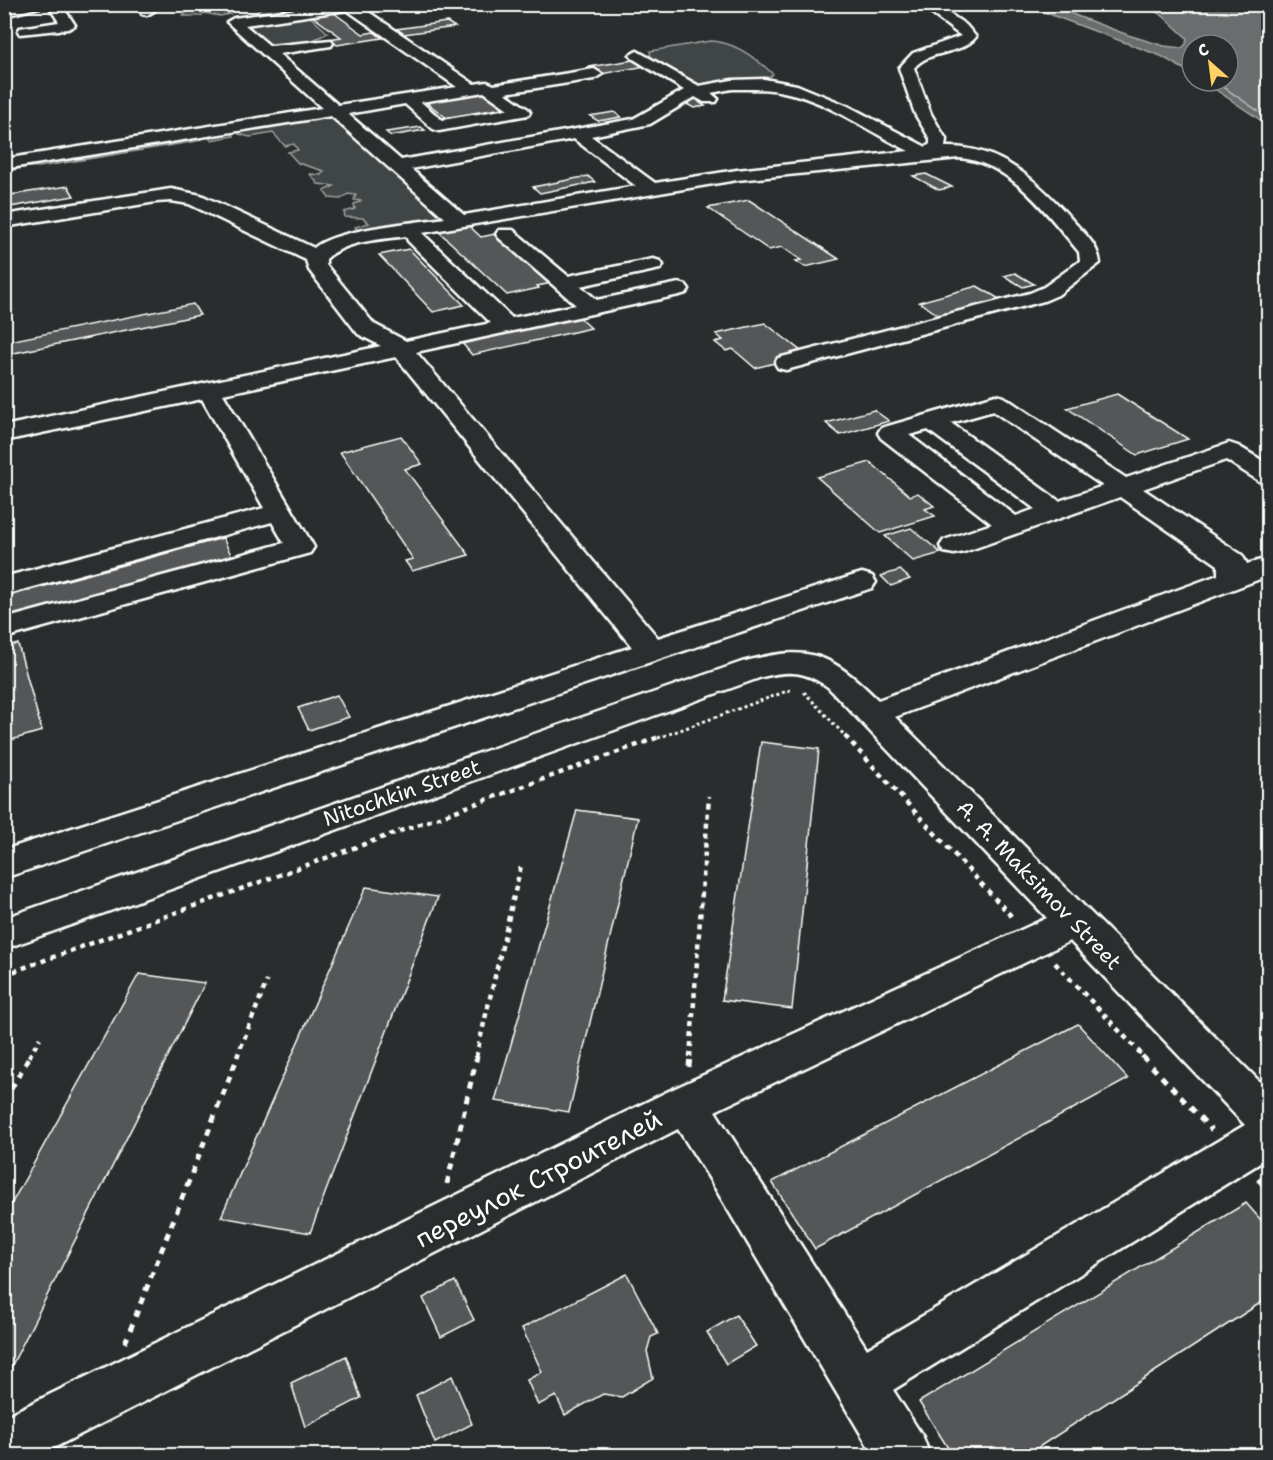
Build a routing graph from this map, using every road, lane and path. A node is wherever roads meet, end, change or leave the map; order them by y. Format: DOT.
graph roads {
  1 [pos="925,4"];
  2 [pos="53,5"];
  3 [pos="4,12"];
  4 [pos="26,31"];
  5 [pos="326,43"];
  6 [pos="267,51"];
  7 [pos="638,54"];
  8 [pos="594,74"];
  9 [pos="470,90"];
  10 [pos="492,90"];
  11 [pos="697,91"];
  12 [pos="408,99"];
  13 [pos="716,103"];
  14 [pos="334,111"];
  15 [pos="579,135"];
  16 [pos="920,154"];
  17 [pos="4,164"];
  18 [pos="396,166"];
  19 [pos="651,189"];
  20 [pos="4,220"];
  21 [pos="460,221"];
  22 [pos="506,234"];
  23 [pos="415,237"];
  24 [pos="316,256"];
  25 [pos="653,265"];
  26 [pos="564,283"];
  27 [pos="679,289"];
  28 [pos="592,307"];
  29 [pos="506,325"];
  30 [pos="400,347"];
  31 [pos="786,363"];
  32 [pos="208,389"];
  33 [pos="932,421"];
  34 [pos="4,434"];
  35 [pos="996,468"];
  36 [pos="1269,475"];
  37 [pos="953,481"];
  38 [pos="1123,488"];
  39 [pos="921,491"];
  40 [pos="1055,511"];
  41 [pos="280,512"];
  42 [pos="1012,526"];
  43 [pos="954,546"];
  44 [pos="1269,566"];
  45 [pos="1229,580"];
  46 [pos="862,582"];
  47 [pos="4,585"];
  48 [pos="4,629"];
  49 [pos="652,651"];
  50 [pos="801,662"];
  51 [pos="872,714"];
  52 [pos="709,796"];
  53 [pos="4,864"];
  54 [pos="521,866"];
  55 [pos="1075,922"];
  56 [pos="4,934"];
  57 [pos="1035,942"];
  58 [pos="4,975"];
  59 [pos="267,981"];
  60 [pos="40,1038"];
  61 [pos="4,1101"];
  62 [pos="686,1104"];
  63 [pos="1260,1124"];
  64 [pos="444,1197"];
  65 [pos="859,1382"];
  66 [pos="104,1396"];
  67 [pos="4,1445"];
  68 [pos="904,1455"];
  1 -- 16 [label="street"];
  2 -- 3 [label="street"];
  2 -- 4 [label="street"];
  5 -- 6 [label="street"];
  6 -- 9 [label="street"];
  6 -- 14 [label="street"];
  7 -- 11 [label="street"];
  8 -- 10 [label="street"];
  9 -- 10 [label="street"];
  9 -- 12 [label="street"];
  10 -- 12 [label="street"];
  11 -- 13 [label="street"];
  11 -- 15 [label="street"];
  11 -- 16 [label="street"];
  12 -- 14 [label="street"];
  14 -- 17 [label="street"];
  14 -- 18 [label="street"];
  15 -- 18 [label="street"];
  15 -- 19 [label="street"];
  16 -- 19 [label="street"];
  16 -- 31 [label="street"];
  18 -- 21 [label="street"];
  19 -- 21 [label="street"];
  20 -- 24 [label="street"];
  21 -- 24 [label="street"];
  22 -- 26 [label="street"];
  23 -- 29 [label="street"];
  24 -- 30 [label="street"];
  25 -- 26 [label="street"];
  26 -- 28 [label="street"];
  27 -- 28 [label="street"];
  28 -- 29 [label="street"];
  29 -- 30 [label="street"];
  30 -- 32 [label="street"];
  30 -- 49 [label="street"];
  32 -- 34 [label="street"];
  32 -- 41 [label="street"];
  33 -- 35 [label="street"];
  33 -- 37 [label="street"];
  33 -- 38 [label="street"];
  35 -- 37 [label="street"];
  35 -- 40 [label="street"];
  36 -- 38 [label="street"];
  37 -- 39 [label="street"];
  37 -- 42 [label="street"];
  38 -- 40 [label="street"];
  38 -- 45 [label="street"];
  40 -- 42 [label="street"];
  41 -- 47 [label="street"];
  41 -- 48 [label="street"];
  42 -- 43 [label="street"];
  44 -- 45 [label="street"];
  45 -- 51 [label="street"];
  46 -- 49 [label="street"];
  49 -- 53 [label="street"];
  50 -- 51 [label="street, A. A. Maksimov Street"];
  50 -- 56 [label="street, Nitochkin Street"];
  51 -- 55 [label="street, A. A. Maksimov Street"];
  52 -- 62 [label="path"];
  54 -- 64 [label="path"];
  55 -- 57 [label="street, переулок Строителей"];
  55 -- 63 [label="street, A. A. Maksimov Street"];
  57 -- 58 [label="path"];
  57 -- 62 [label="street, переулок Строителей"];
  57 -- 63 [label="path"];
  59 -- 66 [label="path"];
  60 -- 61 [label="path"];
  62 -- 65 [label="street"];
  62 -- 66 [label="street, переулок Строителей"];
  63 -- 65 [label="street"];
  65 -- 68 [label="street"];
  66 -- 67 [label="street, переулок Строителей"];
}
